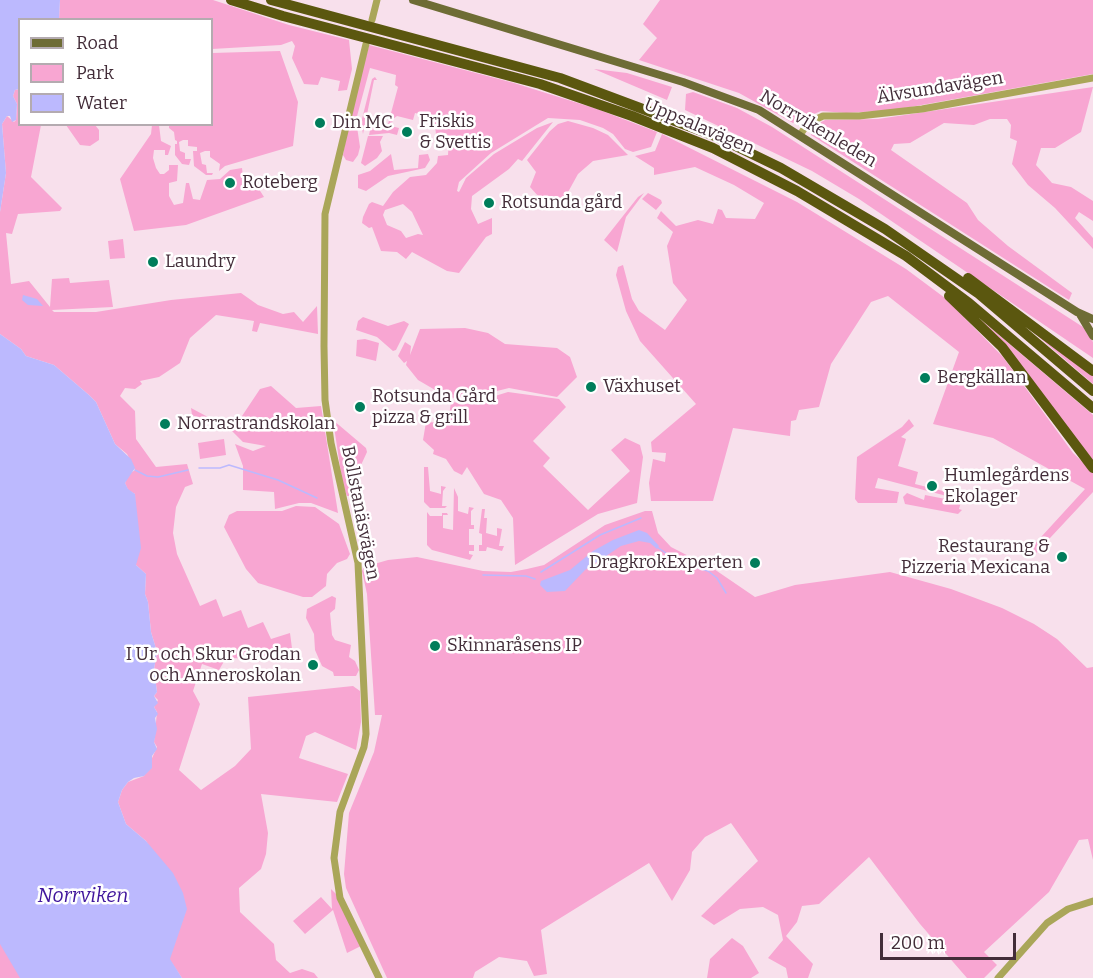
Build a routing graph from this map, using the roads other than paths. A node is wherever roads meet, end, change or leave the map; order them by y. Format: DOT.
graph roads {
  1 [pos="231,0"];
  2 [pos="271,0"];
  3 [pos="377,0"];
  4 [pos="413,0"];
  5 [pos="372,20"];
  6 [pos="366,44"];
  7 [pos="1093,78"];
  8 [pos="800,135"];
  9 [pos="837,214"];
  10 [pos="885,229"];
  11 [pos="1092,326"];
  12 [pos="1093,371"];
  13 [pos="1093,391"];
  14 [pos="1093,408"];
  15 [pos="1093,468"];
  16 [pos="1093,901"];
  17 [pos="379,978"];
  18 [pos="998,978"];
  1 -- 9 [label="highway, Uppsalavägen"];
  2 -- 10 [label="highway, Uppsalavägen"];
  3 -- 5 [label="street"];
  4 -- 8 [label="main road, Norrvikenleden"];
  6 -- 17 [label="street, Bollstanäsvägen"];
  7 -- 8 [label="street, Älvsundavägen"];
  8 -- 11 [label="main road, Norrvikenleden"];
  9 -- 14 [label="highway, Uppsalavägen"];
  9 -- 15 [label="highway"];
  10 -- 12 [label="highway"];
  10 -- 13 [label="highway, Uppsalavägen"];
  16 -- 18 [label="street"];
}
